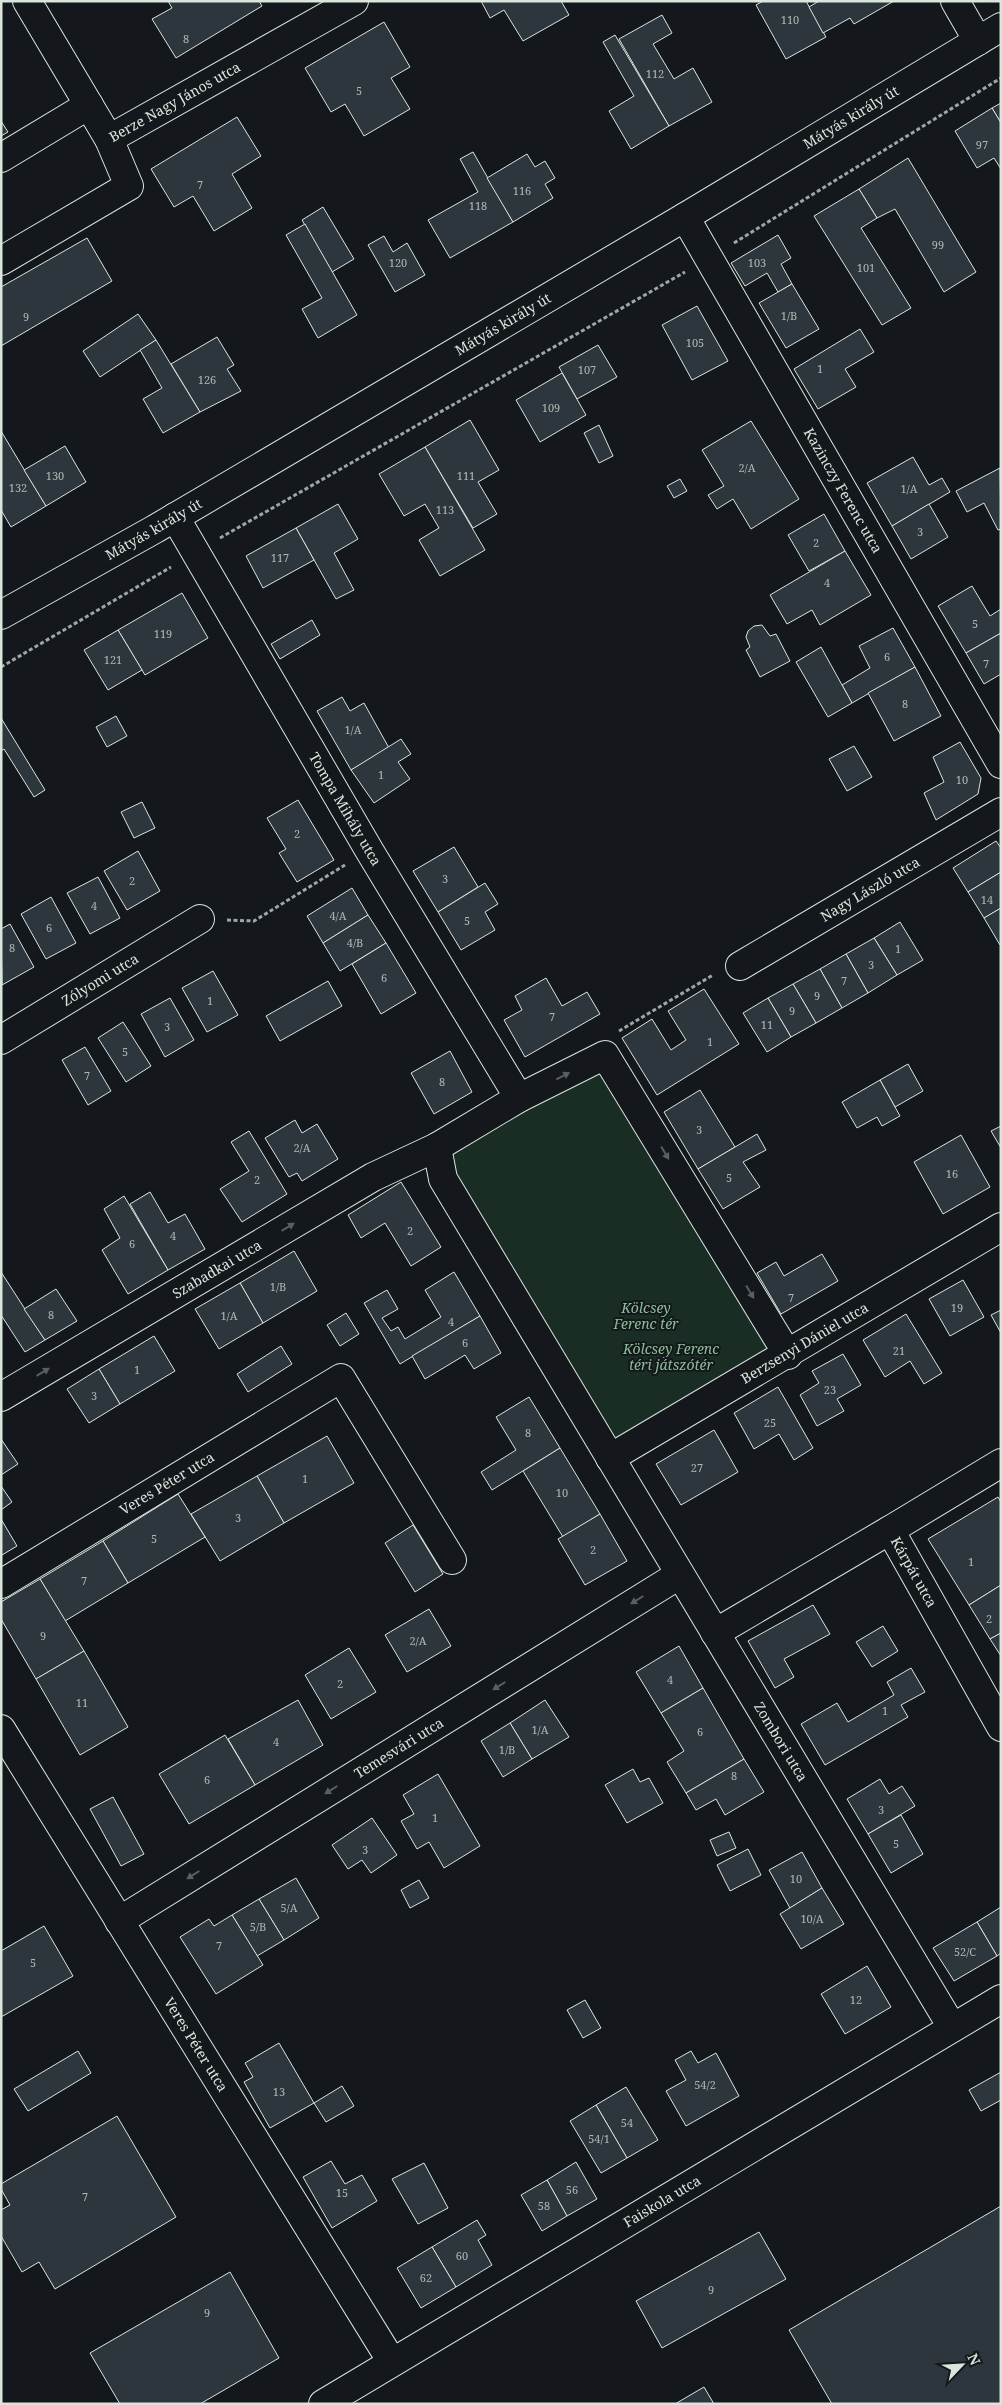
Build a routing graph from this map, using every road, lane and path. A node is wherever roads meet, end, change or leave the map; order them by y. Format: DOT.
graph roads {
  1 [pos="27,1"];
  2 [pos="354,1"];
  3 [pos="955,1"];
  4 [pos="989,34"];
  5 [pos="1001,78"];
  6 [pos="89,105"];
  7 [pos="109,139"];
  8 [pos="1,158"];
  9 [pos="685,217"];
  10 [pos="709,258"];
  11 [pos="1,261"];
  12 [pos="175,517"];
  13 [pos="196,552"];
  14 [pos="1,616"];
  15 [pos="1,666"];
  16 [pos="1001,764"];
  17 [pos="1001,812"];
  18 [pos="369,850"];
  19 [pos="200,919"];
  20 [pos="740,966"];
  21 [pos="1,1040"];
  22 [pos="605,1055"];
  23 [pos="519,1098"];
  24 [pos="437,1147"];
  25 [pos="1001,1227"];
  26 [pos="788,1355"];
  27 [pos="1,1397"];
  28 [pos="610,1458"];
  29 [pos="1001,1463"];
  30 [pos="890,1530"];
  31 [pos="452,1560"];
  32 [pos="679,1575"];
  33 [pos="1,1584"];
  34 [pos="715,1633"];
  35 [pos="1001,1727"];
  36 [pos="1,1729"];
  37 [pos="118,1921"];
  38 [pos="1001,1999"];
  39 [pos="952,2026"];
  40 [pos="392,2362"];
  41 [pos="323,2404"];
  1 -- 6 [label="street, Berze Nagy János utca"];
  2 -- 7 [label="street, Berze Nagy János utca"];
  3 -- 4 [label="street"];
  4 -- 9 [label="street, Mátyás király út"];
  5 -- 10 [label="path"];
  6 -- 7 [label="street, Berze Nagy János utca"];
  6 -- 8 [label="street"];
  7 -- 11 [label="street"];
  9 -- 10 [label="street, Kazinczy Ferenc utca"];
  9 -- 12 [label="street, Mátyás király út"];
  10 -- 13 [label="path"];
  10 -- 16 [label="street, Kazinczy Ferenc utca"];
  12 -- 13 [label="street, Tompa Mihály utca"];
  12 -- 14 [label="street, Mátyás király út"];
  13 -- 15 [label="path"];
  13 -- 18 [label="street, Tompa Mihály utca"];
  17 -- 20 [label="street, Nagy László utca"];
  18 -- 19 [label="path"];
  18 -- 23 [label="street, Tompa Mihály utca"];
  19 -- 21 [label="street, Zólyomi utca"];
  20 -- 22 [label="path"];
  23 -- 22 [label="street, one-way"];
  22 -- 26 [label="street, one-way"];
  23 -- 24 [label="street"];
  27 -- 24 [label="street, Szabadkai utca, one-way"];
  24 -- 28 [label="street"];
  25 -- 26 [label="street, Berzsenyi Dániel utca"];
  26 -- 28 [label="street, Berzsenyi Dániel utca"];
  28 -- 32 [label="street, Zombori utca"];
  29 -- 30 [label="street, Kárpát utca"];
  30 -- 34 [label="street"];
  30 -- 35 [label="street, Kárpát utca"];
  31 -- 33 [label="street, Veres Péter utca"];
  32 -- 34 [label="street, Zombori utca"];
  32 -- 37 [label="street, Temesvári utca, one-way"];
  34 -- 39 [label="street, Zombori utca"];
  36 -- 37 [label="street, Veres Péter utca"];
  37 -- 40 [label="street, Veres Péter utca"];
  38 -- 39 [label="street, Faiskola utca"];
  39 -- 40 [label="street, Faiskola utca"];
  40 -- 41 [label="street, Faiskola utca"];
}
